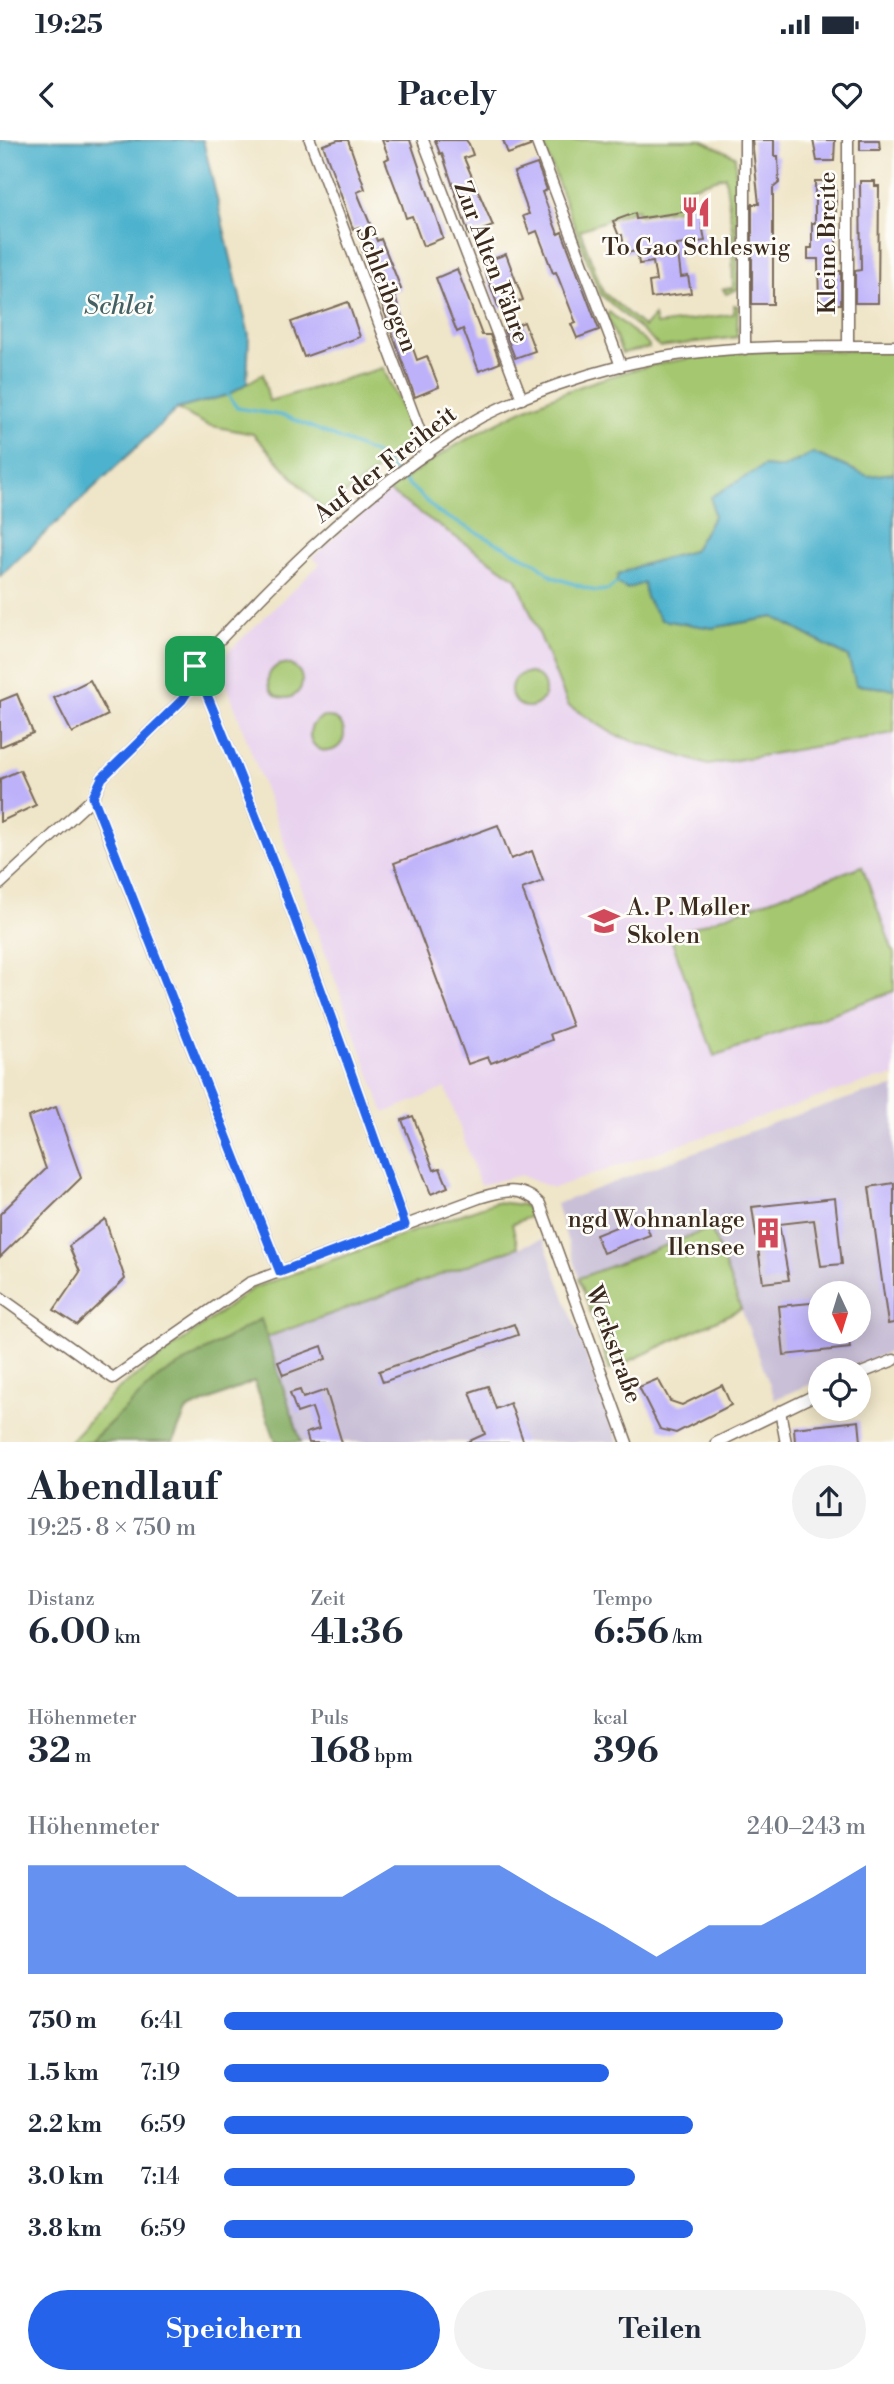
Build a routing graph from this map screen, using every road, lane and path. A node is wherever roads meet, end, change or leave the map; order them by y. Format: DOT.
graph roads {
  1 [pos="310,140"];
  2 [pos="423,140"];
  3 [pos="537,140"];
  4 [pos="734,140"];
  5 [pos="848,140"];
  6 [pos="745,142"];
  7 [pos="848,346"];
  8 [pos="894,346"];
  9 [pos="745,349"];
  10 [pos="621,366"];
  11 [pos="522,399"];
  12 [pos="428,453"];
  13 [pos="195,666"];
  14 [pos="93,797"];
  15 [pos="0,884"];
  16 [pos="405,1225"];
  17 [pos="280,1272"];
  18 [pos="0,1297"];
  19 [pos="894,1360"];
  20 [pos="871,1369"];
  21 [pos="808,1398"];
  22 [pos="780,1411"];
  23 [pos="627,1442"];
  24 [pos="718,1442"];
  25 [pos="786,1442"];
  1 -- 12 [label="street, Schleibogen"];
  2 -- 11 [label="street, Zur Alten Fähre"];
  3 -- 10 [label="street"];
  4 -- 6 [label="street"];
  5 -- 7 [label="street, Kleine Breite"];
  6 -- 9 [label="street"];
  7 -- 8 [label="street, Auf der Freiheit"];
  7 -- 9 [label="street, Auf der Freiheit"];
  9 -- 10 [label="street, Auf der Freiheit"];
  10 -- 11 [label="street, Auf der Freiheit"];
  11 -- 12 [label="street, Auf der Freiheit"];
  12 -- 13 [label="street, Auf der Freiheit"];
  13 -- 14 [label="street"];
  13 -- 16 [label="street"];
  14 -- 15 [label="street"];
  14 -- 17 [label="street"];
  16 -- 17 [label="street"];
  16 -- 23 [label="street, Werkstraße"];
  17 -- 18 [label="street"];
  19 -- 20 [label="street"];
  21 -- 22 [label="street"];
  22 -- 24 [label="street"];
  22 -- 25 [label="street"];
}
